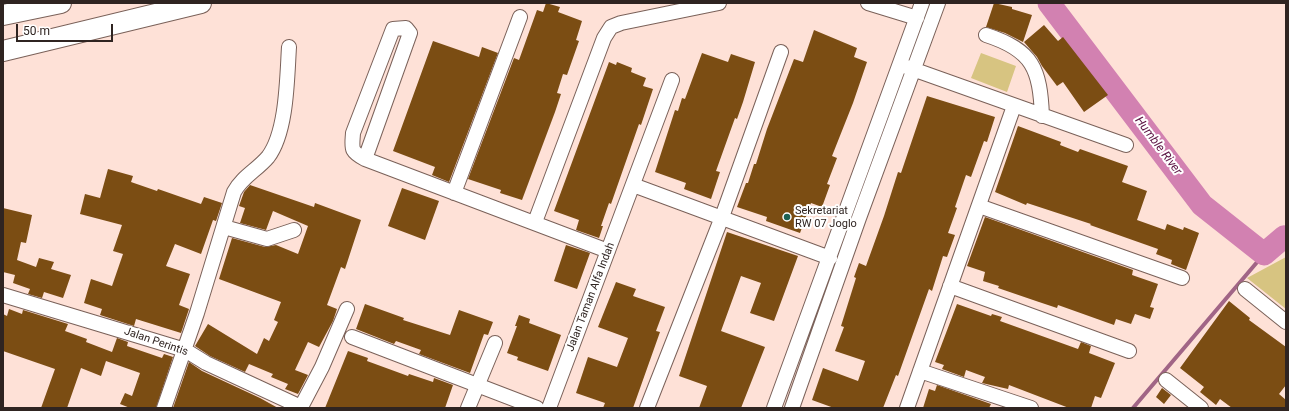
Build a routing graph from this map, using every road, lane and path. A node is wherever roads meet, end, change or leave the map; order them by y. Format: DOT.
graph roads {
  1 [pos="61,3"];
  2 [pos="201,3"];
  3 [pos="719,3"];
  4 [pos="868,3"];
  5 [pos="922,3"];
  6 [pos="938,3"];
  7 [pos="3,15"];
  8 [pos="520,17"];
  9 [pos="917,18"];
  10 [pos="986,35"];
  11 [pos="289,47"];
  12 [pos="3,51"];
  13 [pos="781,52"];
  14 [pos="906,67"];
  15 [pos="672,80"];
  16 [pos="1014,106"];
  17 [pos="1042,116"];
  18 [pos="1126,145"];
  19 [pos="365,159"];
  20 [pos="632,185"];
  21 [pos="454,192"];
  22 [pos="979,206"];
  23 [pos="722,217"];
  24 [pos="535,222"];
  25 [pos="224,227"];
  26 [pos="294,230"];
  27 [pos="608,251"];
  28 [pos="830,258"];
  29 [pos="1182,278"];
  30 [pos="950,286"];
  31 [pos="1244,289"];
  32 [pos="3,295"];
  33 [pos="347,309"];
  34 [pos="1286,322"];
  35 [pos="352,337"];
  36 [pos="495,343"];
  37 [pos="185,350"];
  38 [pos="1130,351"];
  39 [pos="920,371"];
  40 [pos="1166,380"];
  41 [pos="476,386"];
  42 [pos="779,406"];
  43 [pos="164,408"];
  44 [pos="468,408"];
  45 [pos="537,408"];
  46 [pos="549,408"];
  47 [pos="647,408"];
  48 [pos="792,408"];
  49 [pos="907,408"];
  50 [pos="1031,408"];
  51 [pos="1201,408"];
  1 -- 7 [label="highway"];
  2 -- 12 [label="highway"];
  3 -- 24 [label="street"];
  4 -- 9 [label="street"];
  5 -- 9 [label="street"];
  6 -- 14 [label="street"];
  8 -- 21 [label="street"];
  9 -- 14 [label="street"];
  10 -- 17 [label="street"];
  11 -- 25 [label="street"];
  13 -- 23 [label="street"];
  14 -- 16 [label="street"];
  14 -- 28 [label="street"];
  14 -- 48 [label="street"];
  15 -- 20 [label="street, Jalan Taman Alfa Indah"];
  16 -- 17 [label="street"];
  16 -- 22 [label="street"];
  17 -- 18 [label="street"];
  19 -- 19 [label="street"];
  19 -- 21 [label="street"];
  20 -- 23 [label="street"];
  20 -- 27 [label="street, Jalan Taman Alfa Indah"];
  21 -- 24 [label="street"];
  22 -- 29 [label="street"];
  22 -- 30 [label="street"];
  23 -- 28 [label="street"];
  23 -- 47 [label="street"];
  24 -- 27 [label="street"];
  25 -- 26 [label="street"];
  25 -- 37 [label="street"];
  27 -- 46 [label="street, Jalan Taman Alfa Indah"];
  28 -- 42 [label="street"];
  30 -- 38 [label="street"];
  30 -- 39 [label="street"];
  31 -- 34 [label="street"];
  32 -- 37 [label="street, Jalan Perintis"];
  33 -- 37 [label="street, Jalan Perintis"];
  35 -- 41 [label="street"];
  36 -- 41 [label="street"];
  37 -- 43 [label="street"];
  39 -- 49 [label="street"];
  39 -- 50 [label="street"];
  40 -- 51 [label="street"];
  41 -- 44 [label="street"];
  41 -- 45 [label="street"];
}
